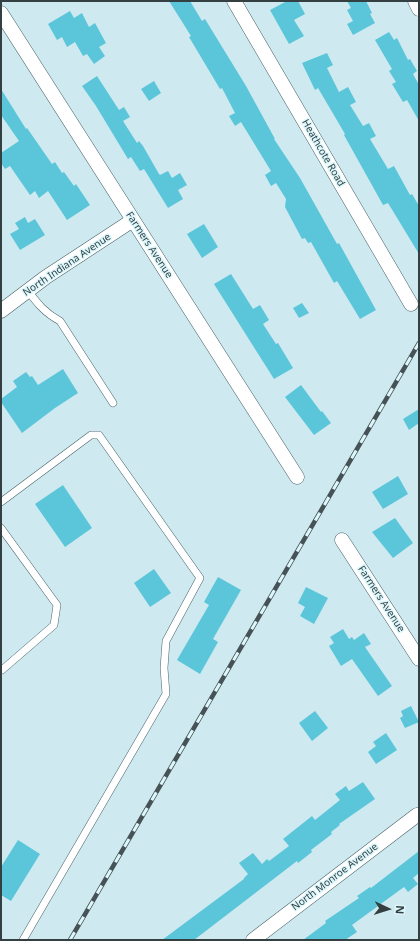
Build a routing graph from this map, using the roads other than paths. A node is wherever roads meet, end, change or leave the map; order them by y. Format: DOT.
graph roads {
  1 [pos="234,1"];
  2 [pos="415,1"];
  3 [pos="419,9"];
  4 [pos="1,13"];
  5 [pos="133,220"];
  6 [pos="28,291"];
  7 [pos="412,304"];
  8 [pos="1,311"];
  9 [pos="113,403"];
  10 [pos="297,477"];
  11 [pos="1,502"];
  12 [pos="1,528"];
  13 [pos="342,540"];
  14 [pos="419,659"];
  15 [pos="1,670"];
  16 [pos="417,815"];
  17 [pos="23,940"];
  18 [pos="253,940"];
  1 -- 7 [label="street, Heathcote Road"];
  2 -- 3 [label="street"];
  4 -- 5 [label="street, Farmers Avenue"];
  5 -- 6 [label="street, North Indiana Avenue"];
  5 -- 10 [label="street, Farmers Avenue"];
  6 -- 8 [label="street, North Indiana Avenue"];
  6 -- 9 [label="lane"];
  11 -- 17 [label="lane"];
  12 -- 15 [label="lane"];
  13 -- 14 [label="street, Farmers Avenue"];
  16 -- 18 [label="street, North Monroe Avenue"];
}
